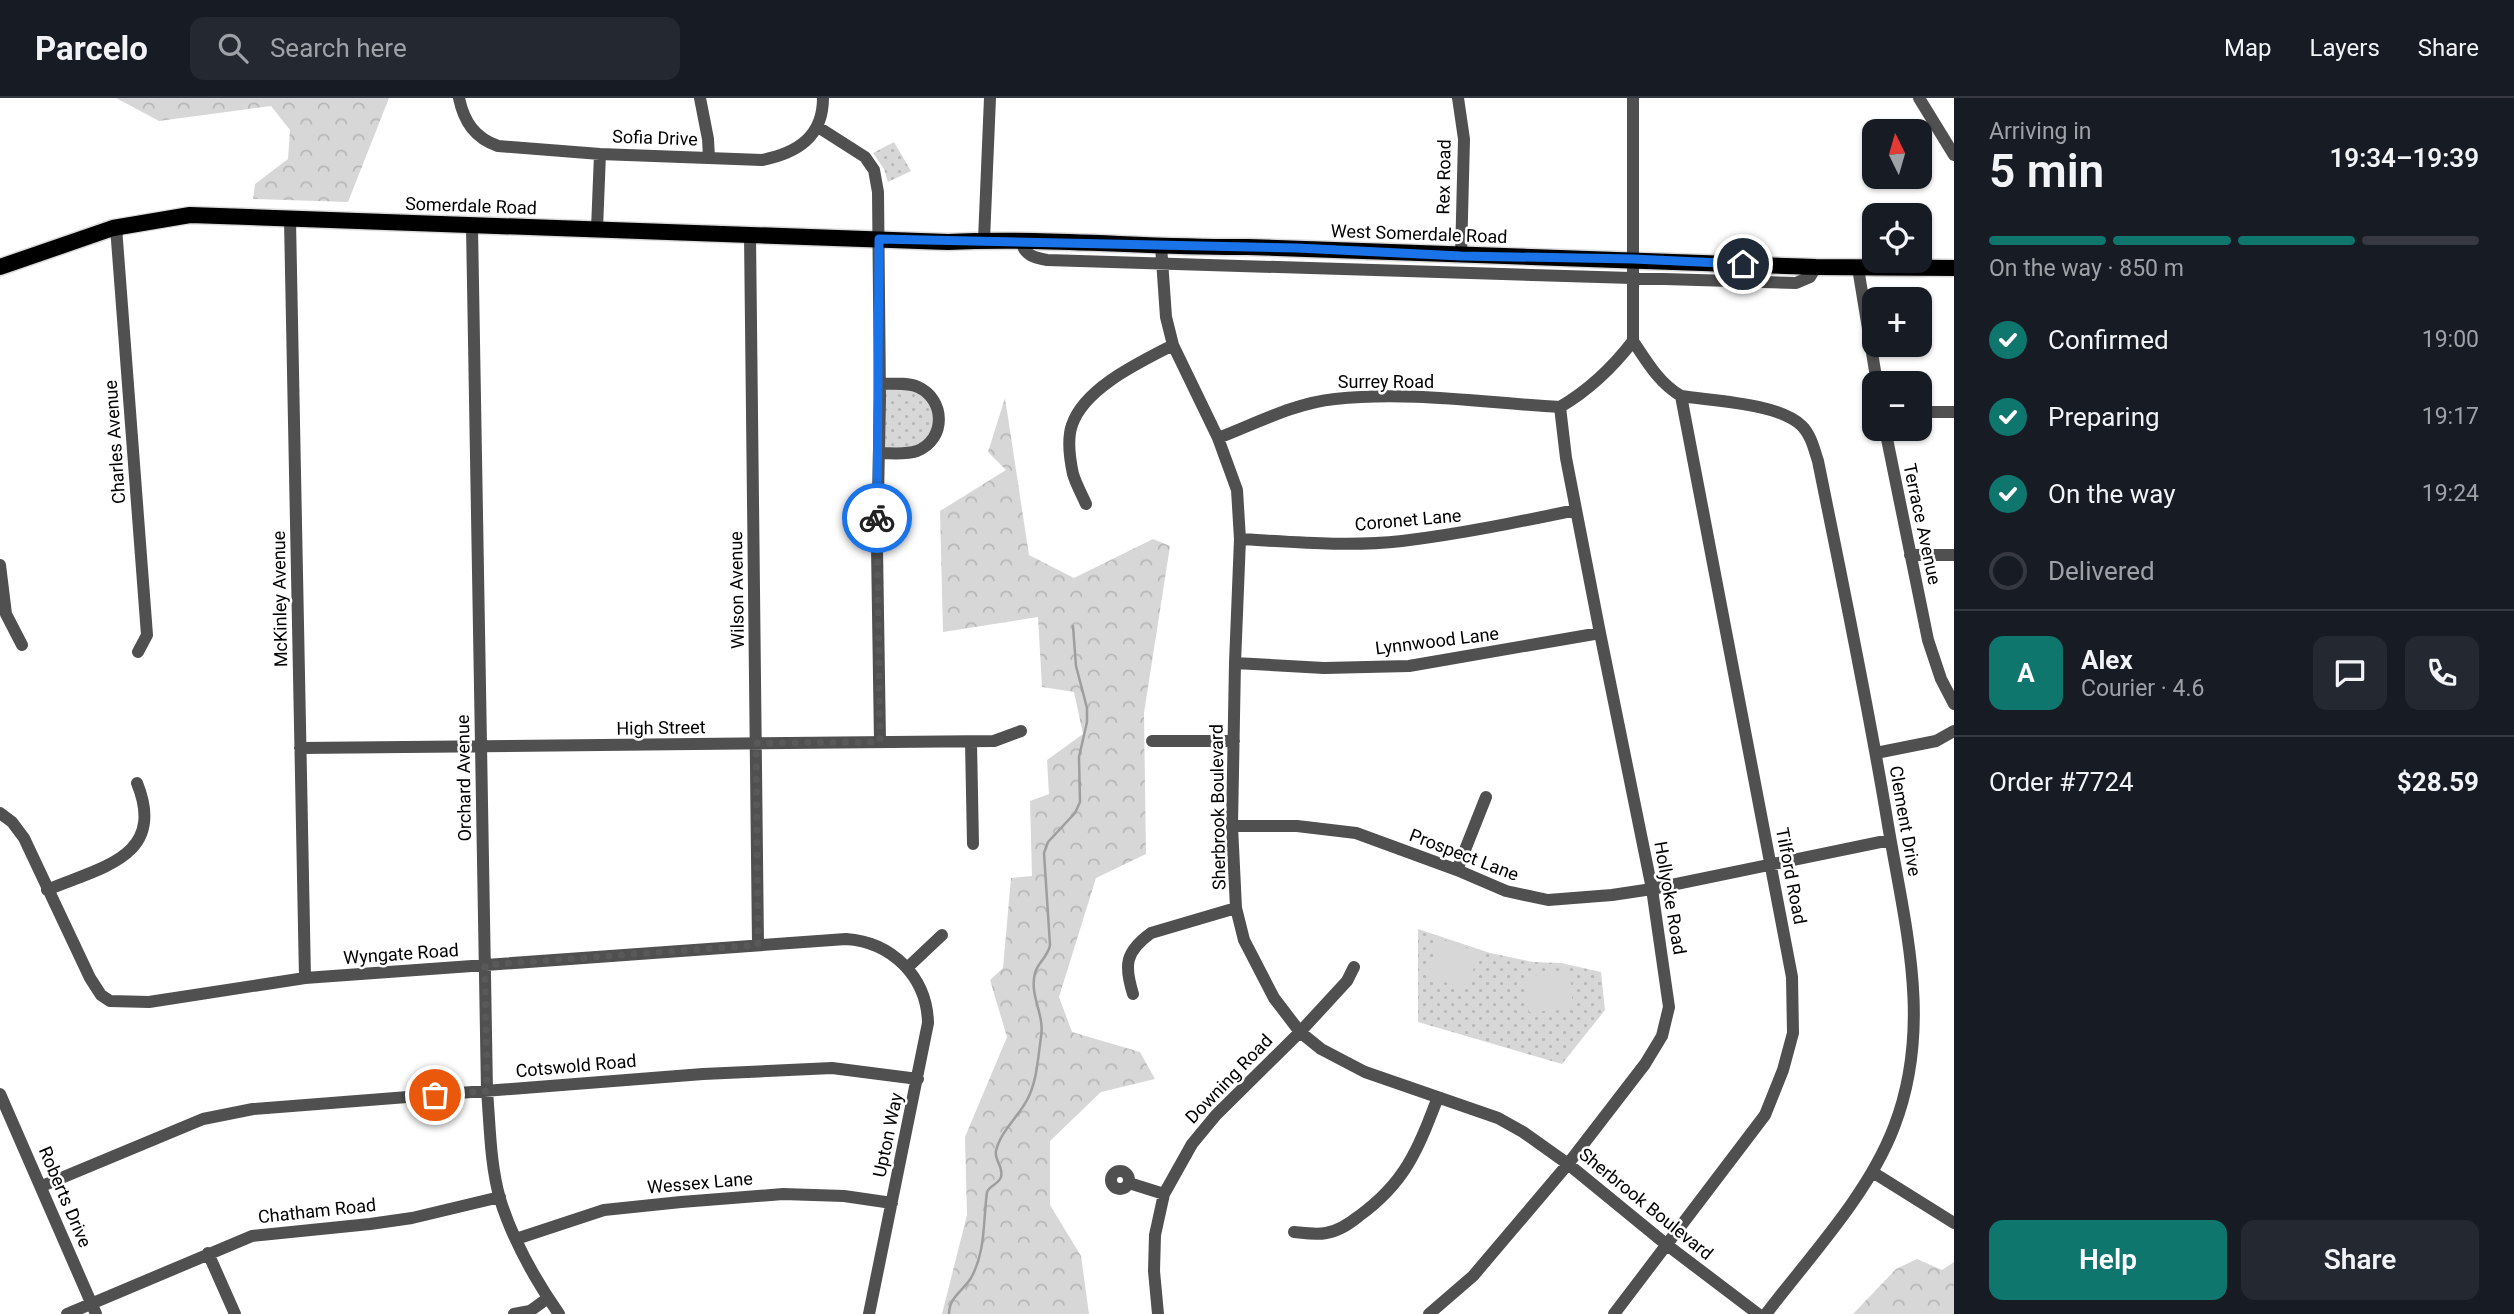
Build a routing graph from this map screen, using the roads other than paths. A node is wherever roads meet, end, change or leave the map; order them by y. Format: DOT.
graph roads {
  1 [pos="458,98"];
  2 [pos="700,98"];
  3 [pos="823,98"];
  4 [pos="990,98"];
  5 [pos="1458,98"];
  6 [pos="1633,98"];
  7 [pos="1919,98"];
  8 [pos="818,127"];
  9 [pos="600,154"];
  10 [pos="1954,155"];
  11 [pos="709,158"];
  12 [pos="290,220"];
  13 [pos="472,226"];
  14 [pos="116,227"];
  15 [pos="597,229"];
  16 [pos="750,234"];
  17 [pos="879,239"];
  18 [pos="984,240"];
  19 [pos="948,242"];
  20 [pos="1162,254"];
  21 [pos="1461,256"];
  22 [pos="1633,259"];
  23 [pos="0,267"];
  24 [pos="1816,267"];
  25 [pos="1858,268"];
  26 [pos="1954,268"];
  27 [pos="1633,277"];
  28 [pos="1633,341"];
  29 [pos="1172,345"];
  30 [pos="1875,371"];
  31 [pos="880,384"];
  32 [pos="1681,396"];
  33 [pos="1560,407"];
  34 [pos="1932,412"];
  35 [pos="1954,412"];
  36 [pos="1218,438"];
  37 [pos="1887,441"];
  38 [pos="879,453"];
  39 [pos="1086,504"];
  40 [pos="1576,510"];
  41 [pos="1240,540"];
  42 [pos="1910,555"];
  43 [pos="1954,555"];
  44 [pos="0,565"];
  45 [pos="1600,633"];
  46 [pos="22,645"];
  47 [pos="138,652"];
  48 [pos="1235,663"];
  49 [pos="1954,704"];
  50 [pos="1021,731"];
  51 [pos="1954,731"];
  52 [pos="1152,741"];
  53 [pos="1234,741"];
  54 [pos="880,742"];
  55 [pos="971,742"];
  56 [pos="756,743"];
  57 [pos="481,747"];
  58 [pos="300,748"];
  59 [pos="1876,752"];
  60 [pos="137,783"];
  61 [pos="1486,797"];
  62 [pos="0,813"];
  63 [pos="1233,825"];
  64 [pos="1890,840"];
  65 [pos="973,844"];
  66 [pos="1771,865"];
  67 [pos="1457,870"];
  68 [pos="1652,889"];
  69 [pos="47,890"];
  70 [pos="1236,908"];
  71 [pos="942,935"];
  72 [pos="758,945"];
  73 [pos="485,965"];
  74 [pos="1354,967"];
  75 [pos="907,968"];
  76 [pos="304,978"];
  77 [pos="1133,994"];
  78 [pos="1300,1032"];
  79 [pos="918,1079"];
  80 [pos="487,1091"];
  81 [pos="0,1094"];
  82 [pos="1438,1097"];
  83 [pos="1568,1164"];
  84 [pos="1874,1173"];
  85 [pos="1129,1183"];
  86 [pos="42,1186"];
  87 [pos="1164,1194"];
  88 [pos="500,1198"];
  89 [pos="892,1202"];
  90 [pos="1954,1223"];
  91 [pos="1294,1232"];
  92 [pos="516,1239"];
  93 [pos="1667,1245"];
  94 [pos="208,1253"];
  95 [pos="548,1297"];
  96 [pos="94,1309"];
  97 [pos="67,1314"];
  98 [pos="235,1314"];
  99 [pos="514,1314"];
  100 [pos="559,1314"];
  101 [pos="869,1314"];
  102 [pos="1158,1314"];
  103 [pos="1429,1314"];
  104 [pos="1614,1314"];
  105 [pos="1758,1314"];
  106 [pos="1766,1314"];
  1 -- 9 [label="street, Sofia Drive"];
  2 -- 11 [label="street, Sofia Drive"];
  3 -- 8 [label="street"];
  4 -- 18 [label="street"];
  5 -- 21 [label="street, Rex Road"];
  6 -- 22 [label="street"];
  7 -- 10 [label="street"];
  8 -- 11 [label="street, Sofia Drive"];
  8 -- 17 [label="street"];
  9 -- 11 [label="street, Sofia Drive"];
  9 -- 15 [label="street, Sofia Drive"];
  12 -- 13 [label="main road, Somerdale Road"];
  12 -- 14 [label="main road, Somerdale Road"];
  12 -- 58 [label="street, McKinley Avenue"];
  13 -- 15 [label="main road, Somerdale Road"];
  13 -- 57 [label="street, Orchard Avenue"];
  14 -- 23 [label="main road, Somerdale Road"];
  14 -- 47 [label="street, Charles Avenue"];
  15 -- 16 [label="main road, Somerdale Road"];
  16 -- 17 [label="main road, Somerdale Road"];
  16 -- 56 [label="street, Wilson Avenue"];
  17 -- 19 [label="main road, Somerdale Road"];
  17 -- 31 [label="street"];
  18 -- 19 [label="main road, West Somerdale Road"];
  18 -- 20 [label="main road, West Somerdale Road"];
  20 -- 21 [label="main road, West Somerdale Road"];
  20 -- 27 [label="street, West Somerdale Road"];
  20 -- 29 [label="street, Sherbrook Boulevard"];
  21 -- 22 [label="main road, West Somerdale Road"];
  22 -- 24 [label="main road, West Somerdale Road"];
  22 -- 27 [label="street"];
  24 -- 25 [label="main road, West Somerdale Road"];
  24 -- 27 [label="street, West Somerdale Road"];
  25 -- 26 [label="main road, West Somerdale Road"];
  25 -- 30 [label="street"];
  27 -- 28 [label="street"];
  28 -- 32 [label="street"];
  28 -- 33 [label="street"];
  29 -- 36 [label="street, Sherbrook Boulevard"];
  29 -- 39 [label="street"];
  31 -- 38 [label="street"];
  31 -- 38 [label="street"];
  32 -- 59 [label="street, Clement Drive"];
  32 -- 66 [label="street, Tilford Road"];
  33 -- 36 [label="street, Surrey Road"];
  33 -- 40 [label="street, Hollyoke Road"];
  34 -- 35 [label="street"];
  36 -- 41 [label="street, Sherbrook Boulevard"];
  37 -- 42 [label="street, Terrace Avenue"];
  38 -- 54 [label="street"];
  40 -- 41 [label="street, Coronet Lane"];
  40 -- 45 [label="street, Hollyoke Road"];
  41 -- 48 [label="street, Sherbrook Boulevard"];
  42 -- 43 [label="street"];
  42 -- 49 [label="street, Terrace Avenue"];
  44 -- 46 [label="street"];
  45 -- 48 [label="street, Lynnwood Lane"];
  45 -- 68 [label="street, Hollyoke Road"];
  48 -- 53 [label="street, Sherbrook Boulevard"];
  50 -- 55 [label="street, High Street"];
  51 -- 59 [label="street"];
  52 -- 53 [label="street"];
  53 -- 63 [label="street, Sherbrook Boulevard"];
  54 -- 55 [label="street, High Street"];
  54 -- 56 [label="street, High Street"];
  55 -- 65 [label="street"];
  56 -- 57 [label="street, High Street"];
  56 -- 72 [label="street, Wilson Avenue"];
  57 -- 58 [label="street, High Street"];
  57 -- 73 [label="street, Orchard Avenue"];
  58 -- 76 [label="street, McKinley Avenue"];
  59 -- 64 [label="street, Clement Drive"];
  60 -- 69 [label="street"];
  61 -- 67 [label="street"];
  62 -- 69 [label="street, Wyngate Road"];
  63 -- 67 [label="street, Prospect Lane"];
  63 -- 70 [label="street, Sherbrook Boulevard"];
  64 -- 66 [label="street, Prospect Lane"];
  64 -- 84 [label="street, Clement Drive"];
  66 -- 68 [label="street, Prospect Lane"];
  66 -- 93 [label="street, Tilford Road"];
  67 -- 68 [label="street, Prospect Lane"];
  68 -- 83 [label="street, Hollyoke Road"];
  69 -- 76 [label="street, Wyngate Road"];
  70 -- 77 [label="street"];
  70 -- 78 [label="street, Sherbrook Boulevard"];
  71 -- 75 [label="street"];
  72 -- 73 [label="street, Wyngate Road"];
  72 -- 75 [label="street, Wyngate Road"];
  73 -- 76 [label="street, Wyngate Road"];
  73 -- 80 [label="street, Orchard Avenue"];
  74 -- 78 [label="street, Downing Road"];
  75 -- 79 [label="street, Upton Way"];
  78 -- 82 [label="street, Sherbrook Boulevard"];
  78 -- 87 [label="street, Downing Road"];
  79 -- 80 [label="street, Cotswold Road"];
  79 -- 89 [label="street, Upton Way"];
  80 -- 86 [label="street, Cotswold Road"];
  80 -- 88 [label="street, Orchard Avenue"];
  81 -- 86 [label="street, Roberts Drive"];
  82 -- 83 [label="street, Sherbrook Boulevard"];
  82 -- 91 [label="street"];
  83 -- 93 [label="street, Sherbrook Boulevard"];
  83 -- 103 [label="street, Hollyoke Road"];
  84 -- 90 [label="street"];
  84 -- 106 [label="street, Clement Drive"];
  85 -- 87 [label="street"];
  86 -- 96 [label="street, Roberts Drive"];
  87 -- 102 [label="street, Downing Road"];
  88 -- 92 [label="street, Orchard Avenue"];
  88 -- 94 [label="street, Chatham Road"];
  89 -- 92 [label="street, Wessex Lane"];
  89 -- 101 [label="street, Upton Way"];
  92 -- 95 [label="street, Orchard Avenue"];
  93 -- 104 [label="street, Tilford Road"];
  93 -- 105 [label="street, Sherbrook Boulevard"];
  94 -- 96 [label="street, Chatham Road"];
  94 -- 98 [label="street"];
  95 -- 99 [label="street"];
  95 -- 100 [label="street, Orchard Avenue"];
  96 -- 97 [label="street, Chatham Road"];
}
